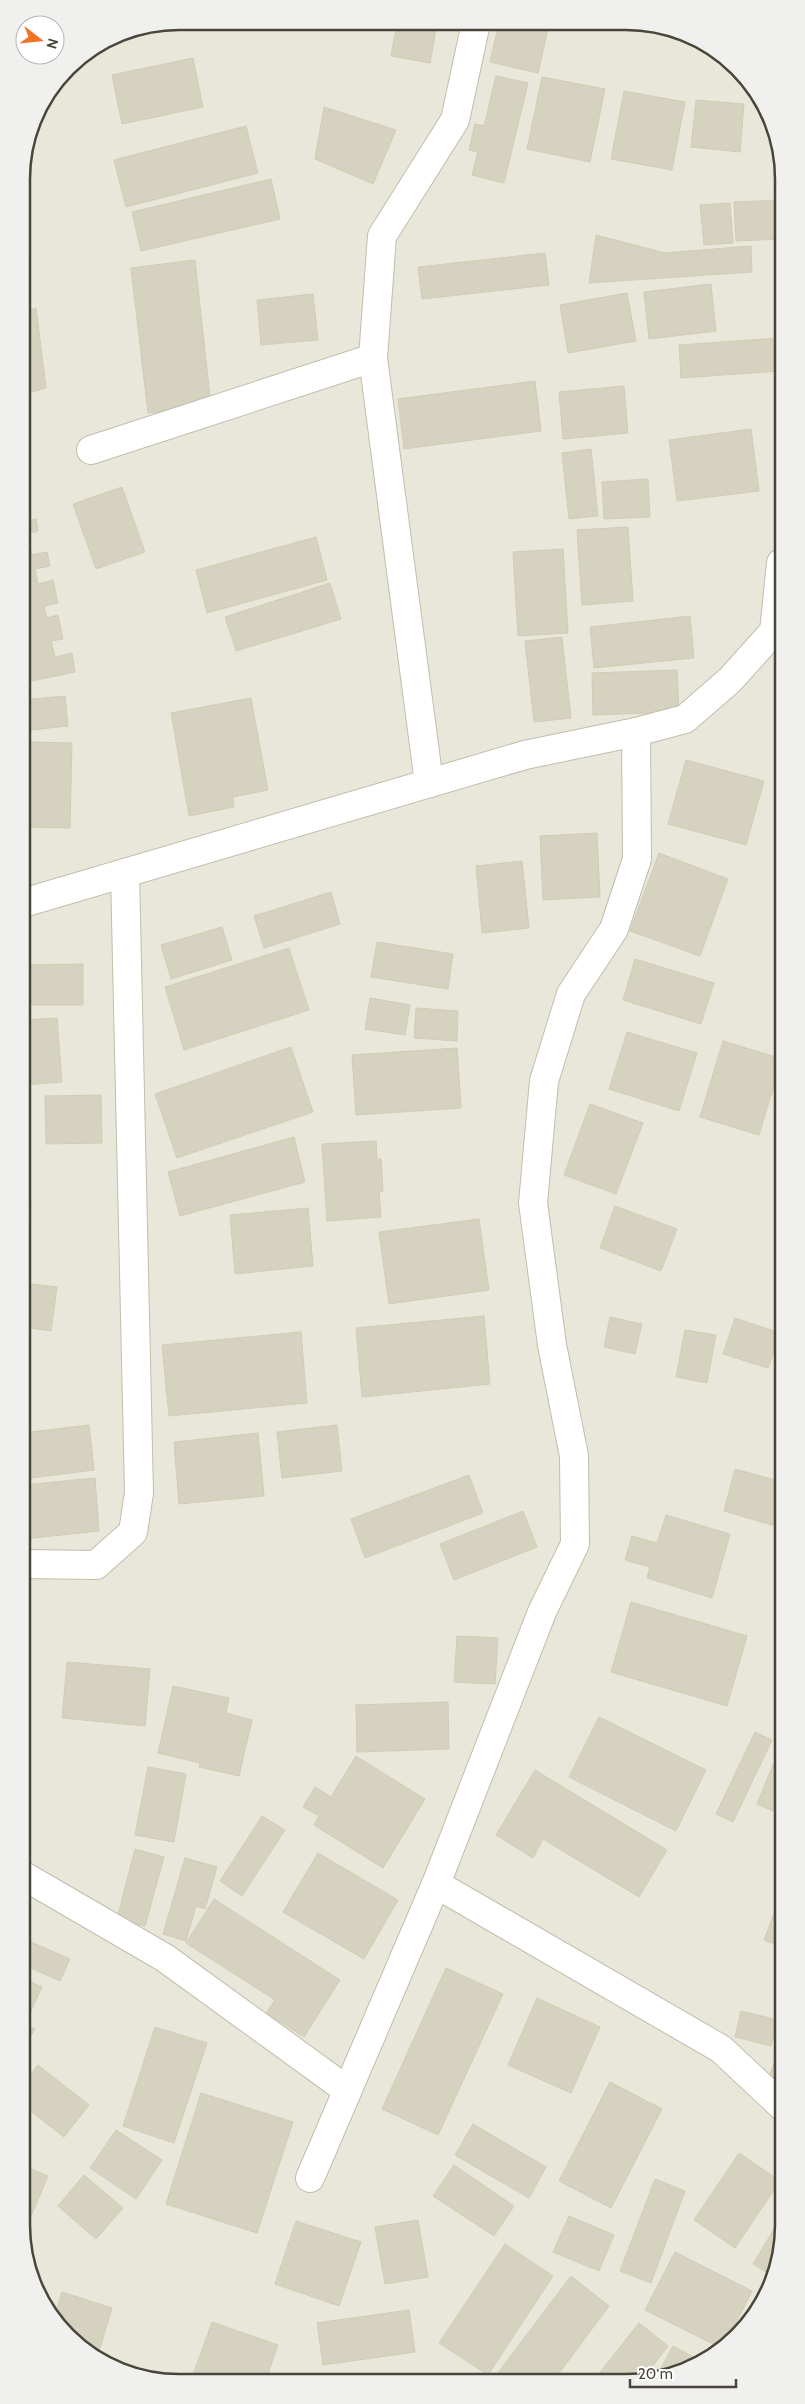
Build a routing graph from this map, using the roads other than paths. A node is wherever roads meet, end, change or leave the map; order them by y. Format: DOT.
graph roads {
  1 [pos="474,30"];
  2 [pos="373,358"];
  3 [pos="91,450"];
  4 [pos="775,634"];
  5 [pos="636,732"];
  6 [pos="429,784"];
  7 [pos="125,872"];
  8 [pos="30,901"];
  9 [pos="30,1564"];
  10 [pos="30,1879"];
  11 [pos="436,1884"];
  12 [pos="347,2090"];
  13 [pos="775,2100"];
  14 [pos="310,2178"];
  1 -- 2 [label="street"];
  2 -- 3 [label="street"];
  2 -- 6 [label="street"];
  4 -- 5 [label="street"];
  5 -- 6 [label="street"];
  5 -- 11 [label="street"];
  6 -- 7 [label="street"];
  7 -- 8 [label="street"];
  7 -- 9 [label="street"];
  10 -- 12 [label="street"];
  11 -- 12 [label="street"];
  11 -- 13 [label="street"];
  12 -- 14 [label="street"];
}
